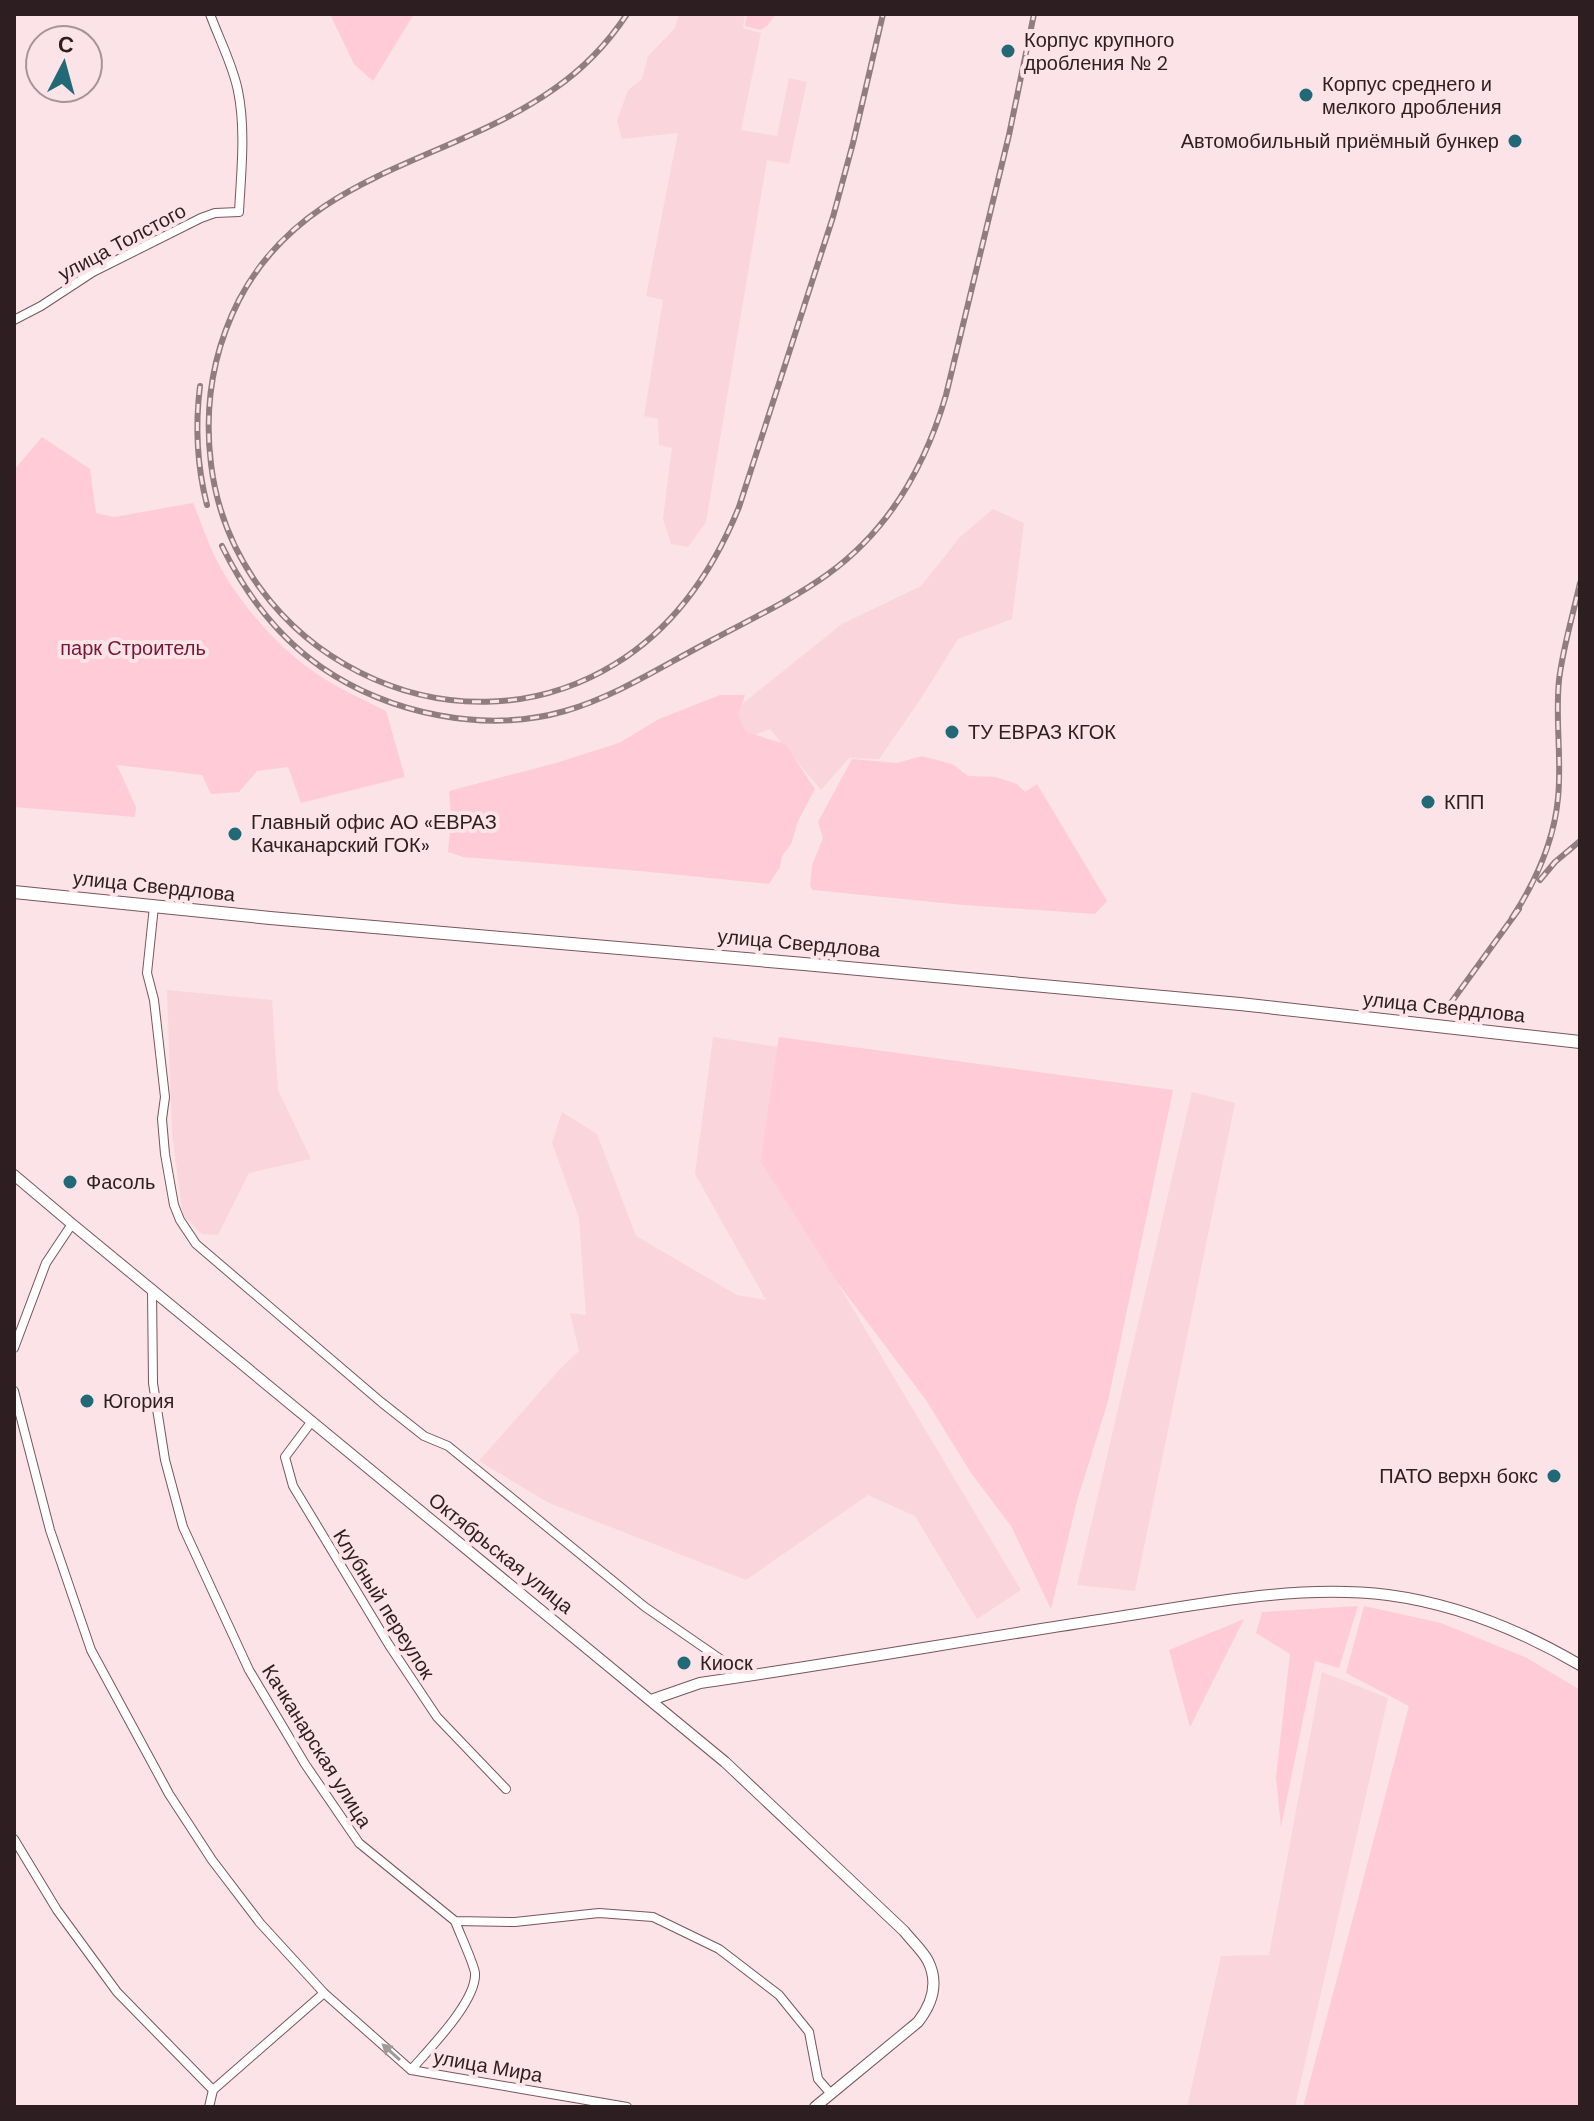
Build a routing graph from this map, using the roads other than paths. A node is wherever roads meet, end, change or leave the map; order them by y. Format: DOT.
graph roads {
  1 [pos="210,14"];
  2 [pos="14,320"];
  3 [pos="14,892"];
  4 [pos="154,906"];
  5 [pos="1580,1042"];
  6 [pos="14,1175"];
  7 [pos="72,1224"];
  8 [pos="152,1289"];
  9 [pos="14,1348"];
  10 [pos="14,1391"];
  11 [pos="312,1421"];
  12 [pos="1580,1665"];
  13 [pos="745,1676"];
  14 [pos="651,1700"];
  15 [pos="506,1789"];
  16 [pos="14,1839"];
  17 [pos="455,1921"];
  18 [pos="324,1993"];
  19 [pos="411,2070"];
  20 [pos="213,2090"];
  21 [pos="831,2094"];
  22 [pos="209,2107"];
  23 [pos="627,2107"];
  24 [pos="815,2107"];
  1 -- 2 [label="street, улица Толстого"];
  3 -- 4 [label="main road, улица Свердлова"];
  4 -- 5 [label="main road, улица Свердлова"];
  4 -- 13 [label="street"];
  6 -- 7 [label="street, Октябрьская улица"];
  7 -- 8 [label="street, Октябрьская улица"];
  7 -- 9 [label="street"];
  8 -- 11 [label="street, Октябрьская улица"];
  8 -- 17 [label="street, Качканарская улица"];
  10 -- 18 [label="street, улица Мира"];
  11 -- 14 [label="street, Октябрьская улица"];
  11 -- 15 [label="street, Клубный переулок"];
  12 -- 13 [label="street"];
  13 -- 14 [label="street"];
  14 -- 21 [label="street, Октябрьская улица"];
  16 -- 20 [label="street"];
  17 -- 19 [label="street"];
  17 -- 21 [label="street"];
  19 -- 18 [label="street, улица Мира, one-way"];
  18 -- 20 [label="street"];
  19 -- 23 [label="street, улица Мира"];
  20 -- 22 [label="street"];
  21 -- 24 [label="street"];
}
